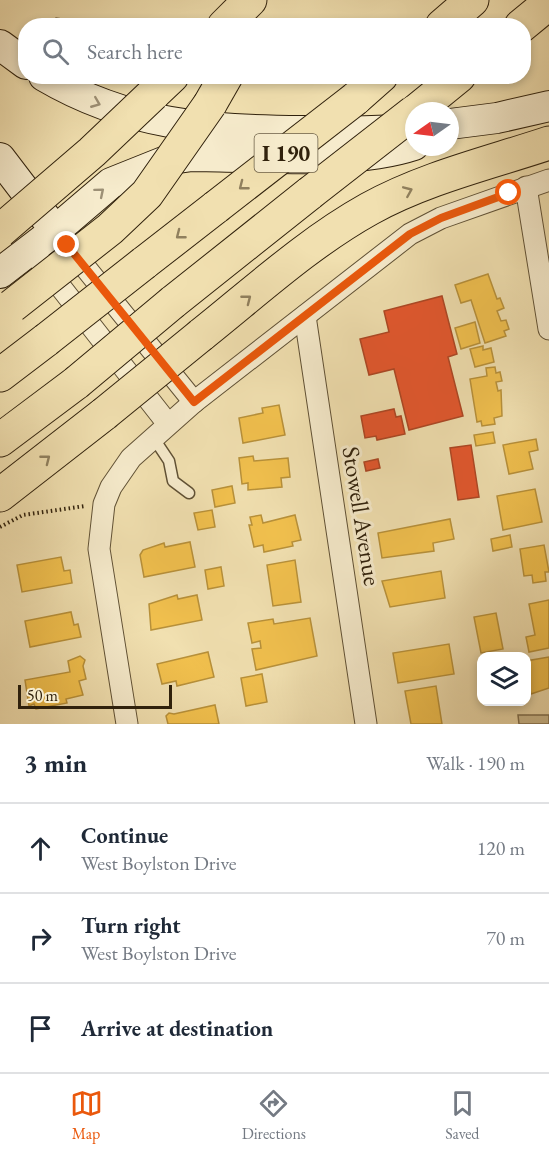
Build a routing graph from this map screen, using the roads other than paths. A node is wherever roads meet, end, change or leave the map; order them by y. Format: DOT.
graph roads {
  1 [pos="250,0"];
  2 [pos="274,0"];
  3 [pos="472,0"];
  4 [pos="549,3"];
  5 [pos="232,18"];
  6 [pos="262,18"];
  7 [pos="451,18"];
  8 [pos="531,18"];
  9 [pos="0,45"];
  10 [pos="18,58"];
  11 [pos="59,84"];
  12 [pos="221,84"];
  13 [pos="372,84"];
  14 [pos="450,84"];
  15 [pos="163,85"];
  16 [pos="428,102"];
  17 [pos="549,106"];
  18 [pos="497,118"];
  19 [pos="405,120"];
  20 [pos="459,123"];
  21 [pos="405,128"];
  22 [pos="459,131"];
  23 [pos="549,143"];
  24 [pos="405,148"];
  25 [pos="2,165"];
  26 [pos="549,180"];
  27 [pos="526,187"];
  28 [pos="0,208"];
  29 [pos="56,230"];
  30 [pos="0,231"];
  31 [pos="30,248"];
  32 [pos="0,273"];
  33 [pos="6,311"];
  34 [pos="305,316"];
  35 [pos="549,329"];
  36 [pos="0,375"];
  37 [pos="194,402"];
  38 [pos="161,430"];
  39 [pos="0,440"];
  40 [pos="189,492"];
  41 [pos="0,495"];
  42 [pos="127,724"];
  43 [pos="366,724"];
  1 -- 5 [label="highway"];
  2 -- 6 [label="highway"];
  3 -- 7 [label="highway"];
  4 -- 8 [label="highway"];
  9 -- 10 [label="main road"];
  11 -- 21 [label="main road, one-way"];
  12 -- 33 [label="highway, bridge"];
  13 -- 36 [label="highway, I 190, one-way, bridge"];
  14 -- 16 [label="highway, I 190"];
  15 -- 30 [label="highway, bridge"];
  17 -- 18 [label="main road"];
  18 -- 20 [label="main road"];
  18 -- 22 [label="main road"];
  19 -- 39 [label="highway, I 190, bridge"];
  41 -- 23 [label="highway, one-way, bridge"];
  29 -- 24 [label="main road, one-way"];
  25 -- 29 [label="main road"];
  26 -- 27 [label="street"];
  27 -- 34 [label="street"];
  27 -- 35 [label="street"];
  28 -- 31 [label="main road"];
  29 -- 31 [label="main road"];
  29 -- 37 [label="street"];
  31 -- 32 [label="main road"];
  31 -- 38 [label="street"];
  34 -- 37 [label="street"];
  34 -- 43 [label="street, Stowell Avenue"];
  37 -- 38 [label="street"];
  38 -- 40 [label="lane"];
  38 -- 42 [label="street"];
}
